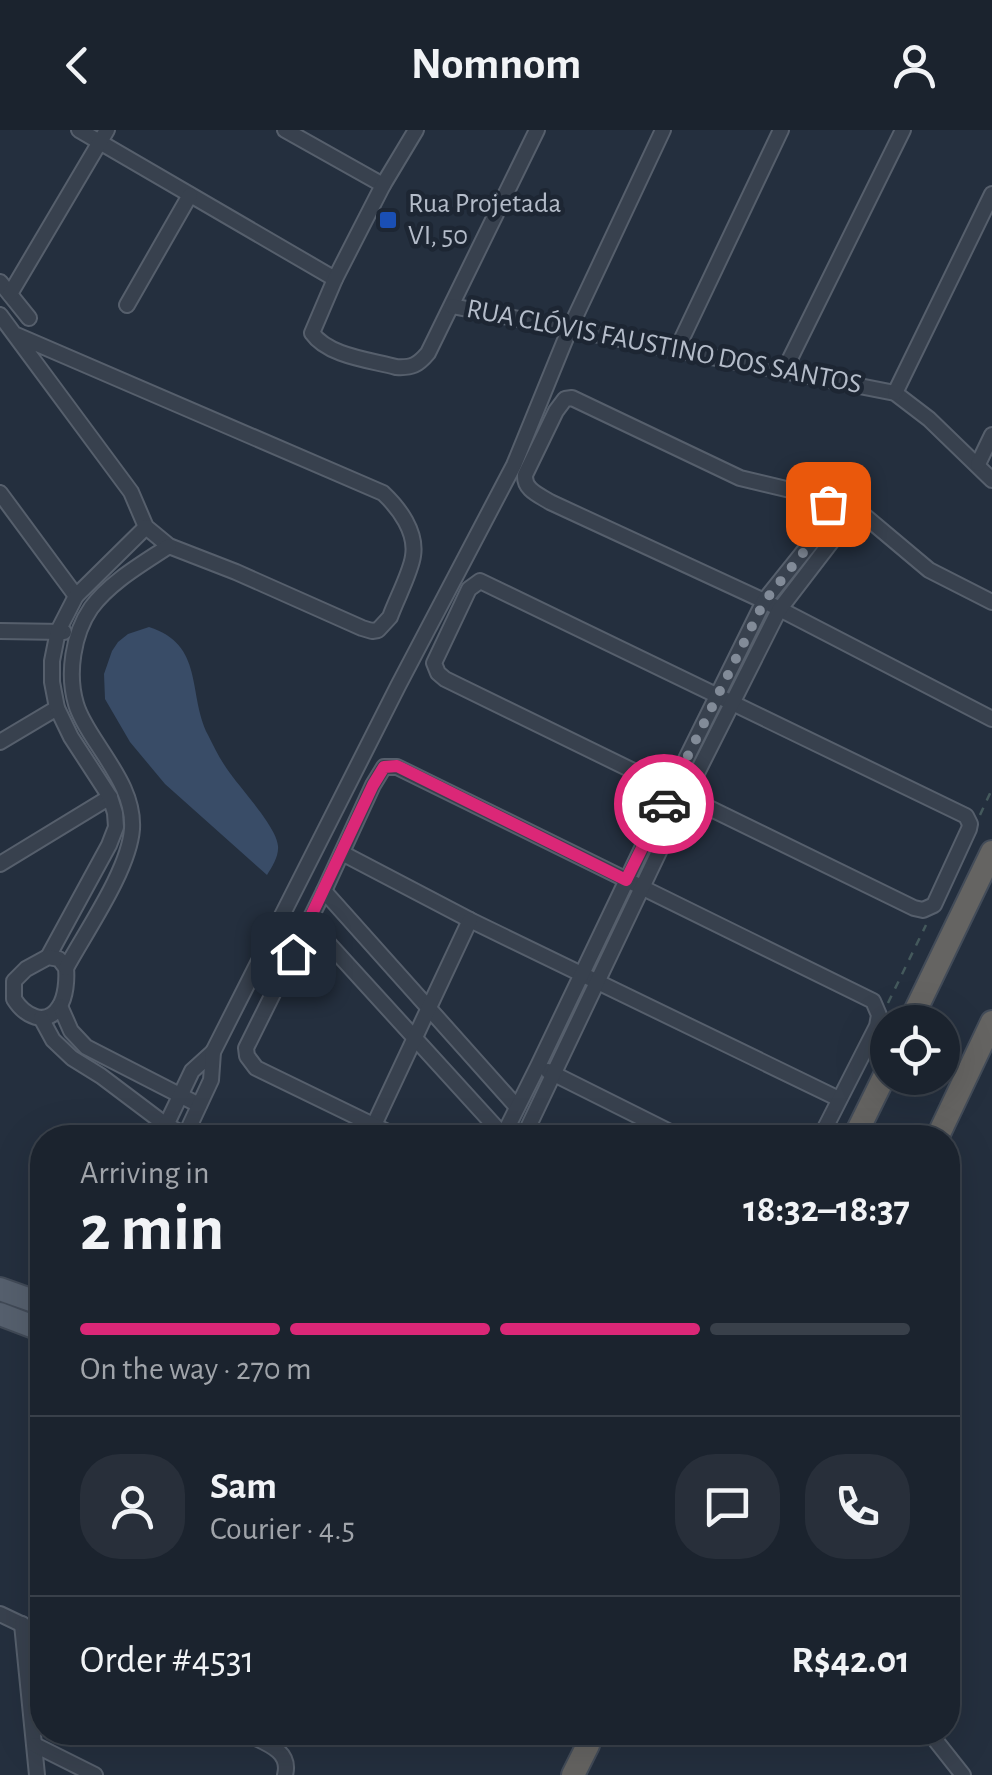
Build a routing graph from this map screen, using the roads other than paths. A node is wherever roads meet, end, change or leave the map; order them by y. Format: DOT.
graph roads {
  1 [pos="79,130"];
  2 [pos="286,130"];
  3 [pos="416,130"];
  4 [pos="537,130"];
  5 [pos="663,130"];
  6 [pos="782,130"];
  7 [pos="903,130"];
  8 [pos="103,136"];
  9 [pos="384,186"];
  10 [pos="992,194"];
  11 [pos="190,195"];
  12 [pos="335,280"];
  13 [pos="5,288"];
  14 [pos="127,305"];
  15 [pos="452,306"];
  16 [pos="0,315"];
  17 [pos="29,318"];
  18 [pos="570,328"];
  19 [pos="14,334"];
  20 [pos="676,349"];
  21 [pos="784,371"];
  22 [pos="895,393"];
  23 [pos="992,435"];
  24 [pos="978,464"];
  25 [pos="992,480"];
  26 [pos="0,493"];
  27 [pos="828,499"];
  28 [pos="833,515"];
  29 [pos="854,516"];
  30 [pos="146,527"];
  31 [pos="169,546"];
  32 [pos="76,596"];
  33 [pos="764,602"];
  34 [pos="992,602"];
  35 [pos="779,610"];
  36 [pos="0,631"];
  37 [pos="58,631"];
  38 [pos="78,634"];
  39 [pos="718,696"];
  40 [pos="734,703"];
  41 [pos="57,708"];
  42 [pos="992,719"];
  43 [pos="0,742"];
  44 [pos="679,792"];
  45 [pos="110,797"];
  46 [pos="992,852"];
  47 [pos="342,853"];
  48 [pos="0,864"];
  49 [pos="626,880"];
  50 [pos="642,888"];
  51 [pos="324,891"];
  52 [pos="470,920"];
  53 [pos="309,922"];
  54 [pos="48,957"];
  55 [pos="66,968"];
  56 [pos="582,973"];
  57 [pos="599,982"];
  58 [pos="6,987"];
  59 [pos="918,1005"];
  60 [pos="60,1006"];
  61 [pos="430,1009"];
  62 [pos="41,1018"];
  63 [pos="992,1022"];
  64 [pos="416,1038"];
  65 [pos="213,1052"];
  66 [pos="538,1066"];
  67 [pos="554,1073"];
  68 [pos="180,1095"];
  69 [pos="875,1095"];
  70 [pos="839,1099"];
  71 [pos="199,1105"];
  72 [pos="517,1107"];
  73 [pos="155,1125"];
  74 [pos="166,1125"];
  75 [pos="190,1125"];
  76 [pos="374,1125"];
  77 [pos="492,1125"];
  78 [pos="508,1125"];
  79 [pos="529,1125"];
  80 [pos="656,1125"];
  81 [pos="826,1125"];
  82 [pos="860,1125"];
  83 [pos="943,1125"];
  84 [pos="0,1289"];
  85 [pos="30,1300"];
  86 [pos="0,1314"];
  87 [pos="30,1325"];
  88 [pos="0,1614"];
  89 [pos="22,1624"];
  90 [pos="30,1628"];
  91 [pos="30,1698"];
  92 [pos="35,1745"];
  93 [pos="266,1745"];
  94 [pos="588,1745"];
  95 [pos="939,1745"];
  96 [pos="38,1775"];
  97 [pos="95,1775"];
  98 [pos="285,1775"];
  99 [pos="573,1775"];
  100 [pos="963,1775"];
  1 -- 8 [label="street"];
  2 -- 9 [label="street"];
  3 -- 9 [label="street"];
  4 -- 15 [label="street"];
  5 -- 18 [label="street"];
  6 -- 20 [label="street"];
  7 -- 21 [label="street"];
  8 -- 11 [label="street"];
  8 -- 13 [label="street"];
  9 -- 12 [label="street"];
  10 -- 22 [label="street, RUA CLÓVIS FAUSTINO DOS SANTOS"];
  11 -- 12 [label="street"];
  11 -- 14 [label="street"];
  12 -- 15 [label="street"];
  13 -- 17 [label="street"];
  15 -- 18 [label="street, RUA CLÓVIS FAUSTINO DOS SANTOS"];
  16 -- 19 [label="street"];
  18 -- 20 [label="street, RUA CLÓVIS FAUSTINO DOS SANTOS"];
  18 -- 65 [label="street"];
  19 -- 30 [label="street"];
  19 -- 31 [label="street"];
  20 -- 21 [label="street, RUA CLÓVIS FAUSTINO DOS SANTOS"];
  21 -- 22 [label="street, RUA CLÓVIS FAUSTINO DOS SANTOS"];
  22 -- 24 [label="street"];
  23 -- 24 [label="street"];
  24 -- 25 [label="street"];
  26 -- 32 [label="street"];
  27 -- 28 [label="street"];
  27 -- 29 [label="street"];
  27 -- 33 [label="street"];
  28 -- 29 [label="street"];
  28 -- 33 [label="street"];
  29 -- 34 [label="street"];
  29 -- 35 [label="street"];
  30 -- 31 [label="street"];
  30 -- 32 [label="street"];
  31 -- 38 [label="street"];
  32 -- 37 [label="street"];
  33 -- 35 [label="street"];
  33 -- 39 [label="street"];
  35 -- 40 [label="street"];
  35 -- 42 [label="street"];
  36 -- 37 [label="street"];
  37 -- 38 [label="street"];
  37 -- 41 [label="street"];
  38 -- 55 [label="street"];
  39 -- 40 [label="street"];
  39 -- 44 [label="street"];
  39 -- 44 [label="street"];
  40 -- 44 [label="street"];
  40 -- 44 [label="street"];
  41 -- 43 [label="street"];
  41 -- 45 [label="street"];
  44 -- 49 [label="street"];
  44 -- 50 [label="street"];
  45 -- 48 [label="street"];
  45 -- 54 [label="street"];
  46 -- 59 [label="highway"];
  47 -- 49 [label="street"];
  47 -- 51 [label="street"];
  47 -- 52 [label="street"];
  49 -- 50 [label="street"];
  49 -- 56 [label="street"];
  50 -- 57 [label="street"];
  50 -- 70 [label="street"];
  51 -- 53 [label="street"];
  51 -- 61 [label="street"];
  52 -- 56 [label="street"];
  52 -- 61 [label="street"];
  53 -- 64 [label="street"];
  53 -- 76 [label="street"];
  54 -- 55 [label="street"];
  54 -- 58 [label="street"];
  55 -- 60 [label="street"];
  56 -- 57 [label="street"];
  56 -- 66 [label="street"];
  57 -- 67 [label="street"];
  57 -- 70 [label="street"];
  58 -- 62 [label="street"];
  60 -- 62 [label="street"];
  60 -- 68 [label="street"];
  61 -- 64 [label="street"];
  61 -- 72 [label="street"];
  62 -- 73 [label="street"];
  63 -- 83 [label="highway"];
  64 -- 76 [label="street"];
  64 -- 77 [label="street"];
  65 -- 68 [label="street"];
  65 -- 71 [label="street"];
  66 -- 67 [label="street"];
  66 -- 72 [label="street"];
  67 -- 79 [label="street"];
  67 -- 80 [label="street"];
  68 -- 71 [label="street"];
  68 -- 74 [label="street"];
  69 -- 82 [label="highway"];
  70 -- 81 [label="street"];
  71 -- 75 [label="street"];
  72 -- 78 [label="street"];
  84 -- 85 [label="main road"];
  86 -- 87 [label="main road"];
  88 -- 89 [label="street"];
  89 -- 90 [label="street"];
  89 -- 91 [label="street"];
  92 -- 96 [label="street"];
  92 -- 97 [label="street"];
  93 -- 98 [label="street"];
  94 -- 99 [label="highway"];
  95 -- 100 [label="street"];
}
